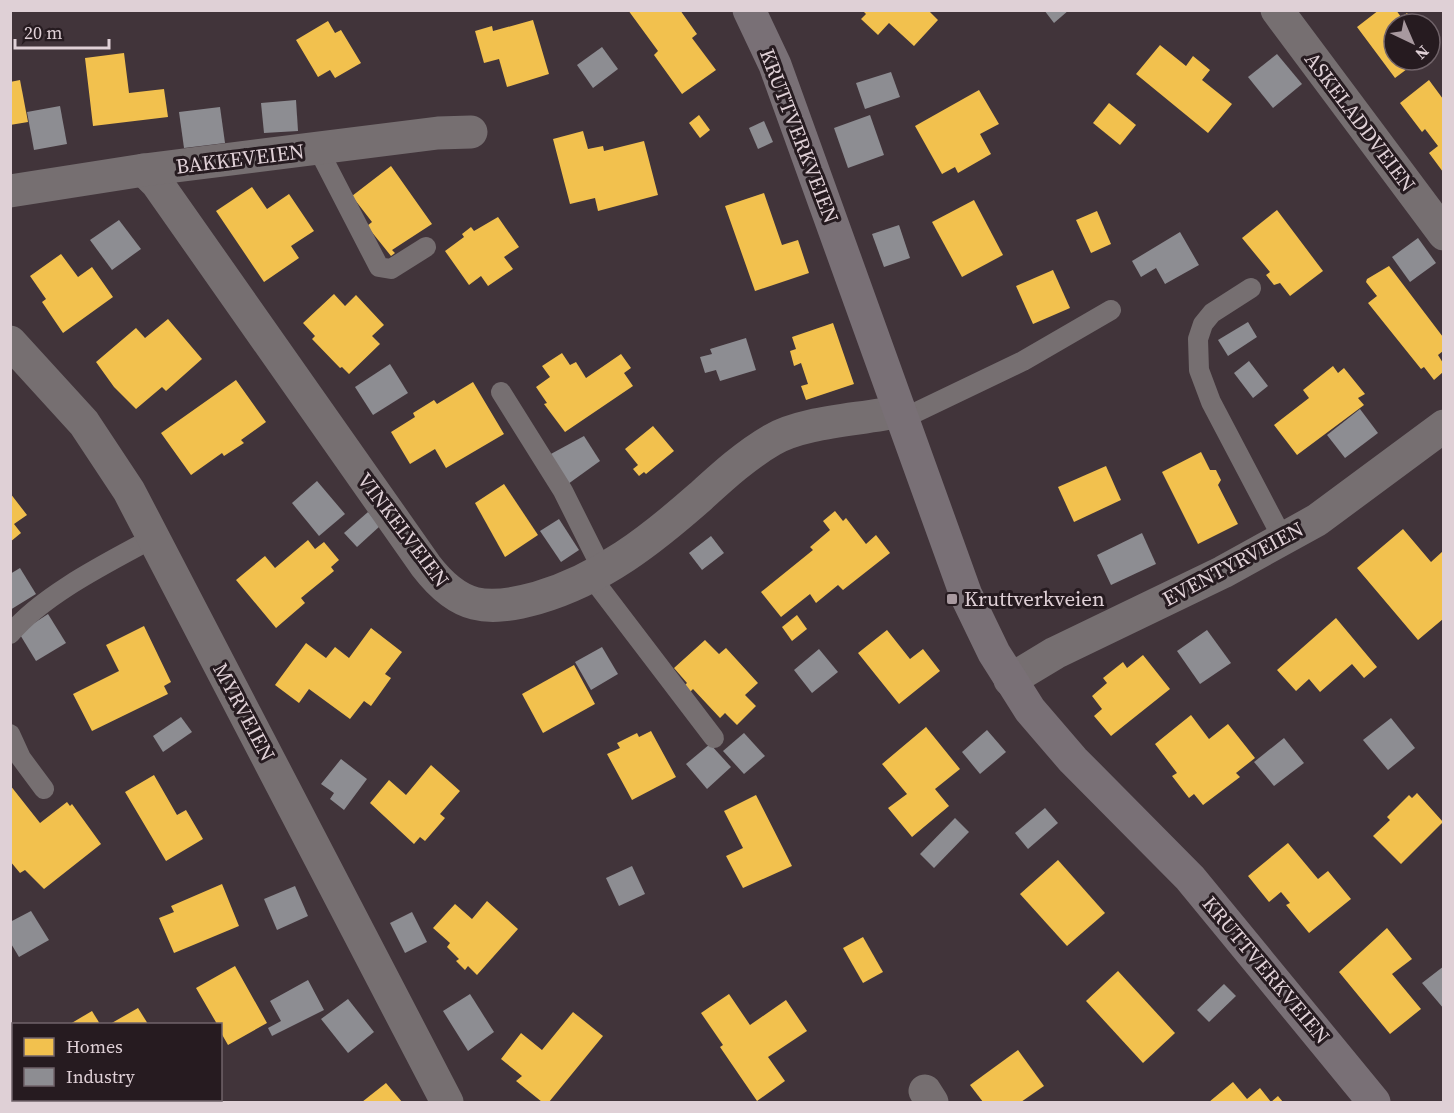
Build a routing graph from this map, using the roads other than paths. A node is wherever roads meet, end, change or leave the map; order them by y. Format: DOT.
graph roads {
  1 [pos="749,10"];
  2 [pos="1277,10"];
  3 [pos="471,132"];
  4 [pos="318,149"];
  5 [pos="144,170"];
  6 [pos="10,191"];
  7 [pos="1443,234"];
  8 [pos="426,247"];
  9 [pos="1251,288"];
  10 [pos="1111,310"];
  11 [pos="10,342"];
  12 [pos="501,392"];
  13 [pos="901,415"];
  14 [pos="1443,426"];
  15 [pos="153,538"];
  16 [pos="1284,539"];
  17 [pos="598,575"];
  18 [pos="10,634"];
  19 [pos="1010,680"];
  20 [pos="10,734"];
  21 [pos="714,738"];
  22 [pos="44,789"];
  23 [pos="447,1102"];
  24 [pos="1374,1102"];
  1 -- 13 [label="street, KRUTTVERKVEIEN"];
  2 -- 7 [label="street, ASKELADDVEIEN"];
  3 -- 4 [label="street, BAKKEVEIEN"];
  4 -- 5 [label="street, BAKKEVEIEN"];
  4 -- 8 [label="lane"];
  5 -- 6 [label="street, BAKKEVEIEN"];
  5 -- 17 [label="street, VINKELVEIEN"];
  9 -- 16 [label="lane"];
  10 -- 13 [label="lane"];
  11 -- 15 [label="street, MYRVEIEN"];
  12 -- 17 [label="lane"];
  13 -- 17 [label="street, VINKELVEIEN"];
  13 -- 19 [label="street, KRUTTVERKVEIEN"];
  14 -- 16 [label="street, EVENTYRVEIEN"];
  15 -- 18 [label="lane"];
  15 -- 23 [label="street, MYRVEIEN"];
  16 -- 19 [label="street, EVENTYRVEIEN"];
  17 -- 21 [label="lane"];
  19 -- 24 [label="street, KRUTTVERKVEIEN"];
  20 -- 22 [label="lane"];
}
